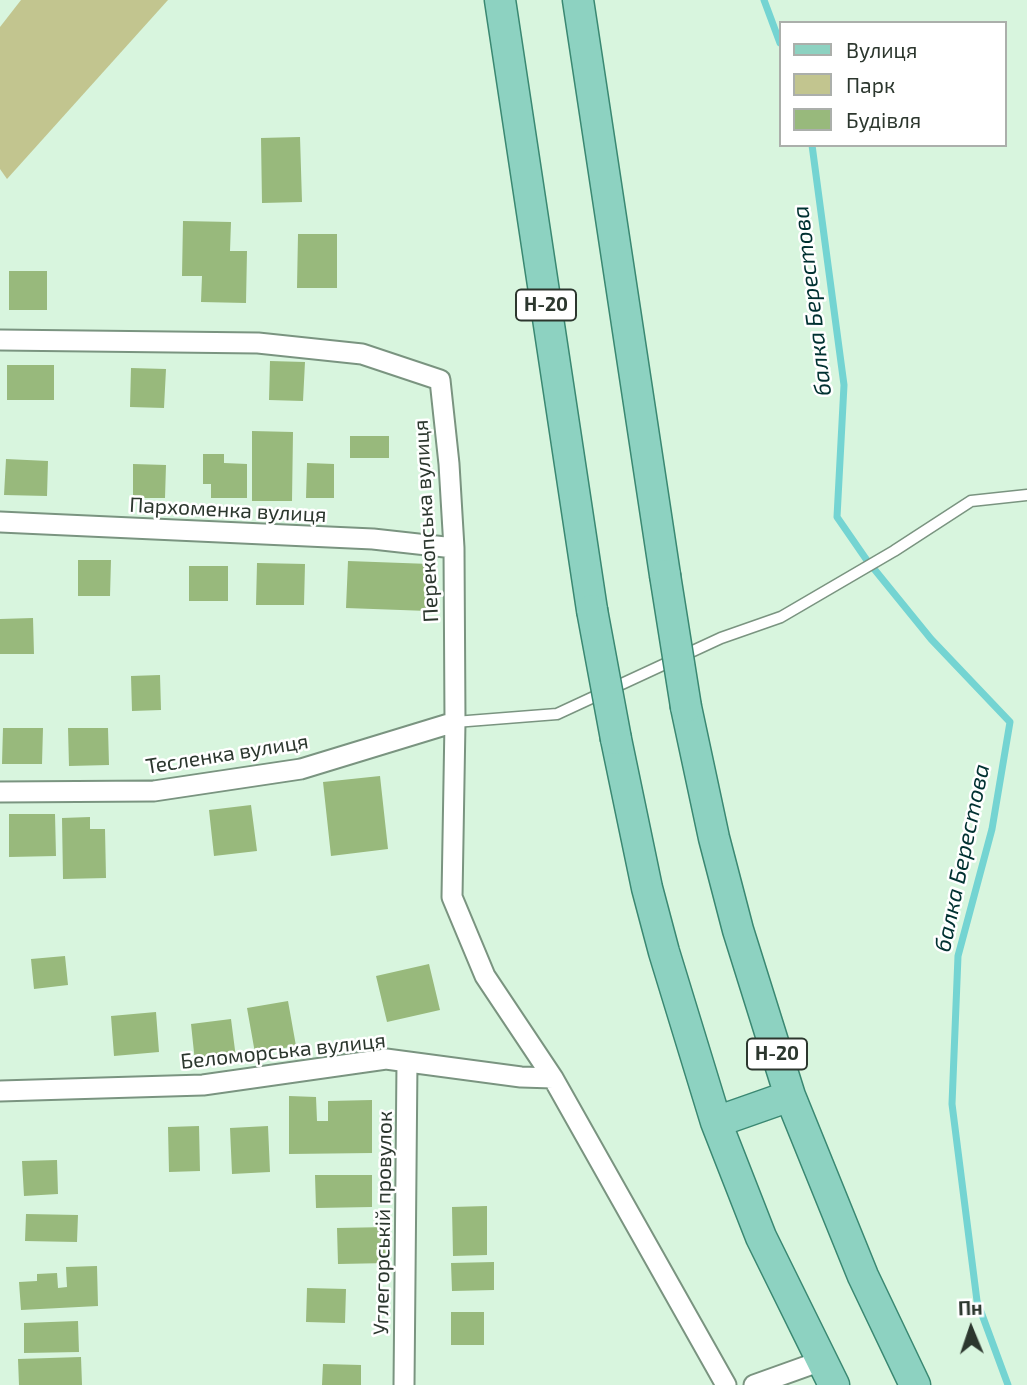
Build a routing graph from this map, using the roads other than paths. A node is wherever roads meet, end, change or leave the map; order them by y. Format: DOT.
graph roads {
  1 [pos="500,0"];
  2 [pos="578,0"];
  3 [pos="0,340"];
  4 [pos="1027,495"];
  5 [pos="0,522"];
  6 [pos="454,548"];
  7 [pos="455,722"];
  8 [pos="0,792"];
  9 [pos="407,1062"];
  10 [pos="553,1078"];
  11 [pos="0,1091"];
  12 [pos="790,1096"];
  13 [pos="716,1122"];
  14 [pos="827,1373"];
  15 [pos="404,1385"];
  16 [pos="726,1385"];
  17 [pos="754,1385"];
  18 [pos="915,1385"];
  1 -- 13 [label="main road, Н-20, bridge"];
  2 -- 12 [label="main road, Н-20, bridge"];
  3 -- 6 [label="street, Перекопська вулиця"];
  4 -- 7 [label="lane"];
  5 -- 6 [label="street, Пархоменка вулиця"];
  6 -- 7 [label="street, Перекопська вулиця"];
  7 -- 8 [label="street, Тесленка вулиця"];
  7 -- 10 [label="street, Перекопська вулиця"];
  9 -- 10 [label="street, Беломорська вулиця"];
  9 -- 11 [label="street, Беломорська вулиця"];
  9 -- 15 [label="street, Углегорськiй провулок"];
  10 -- 16 [label="street"];
  12 -- 13 [label="main road"];
  12 -- 18 [label="main road, Н-20"];
  13 -- 14 [label="main road, Н-20"];
  14 -- 17 [label="street"];
}
